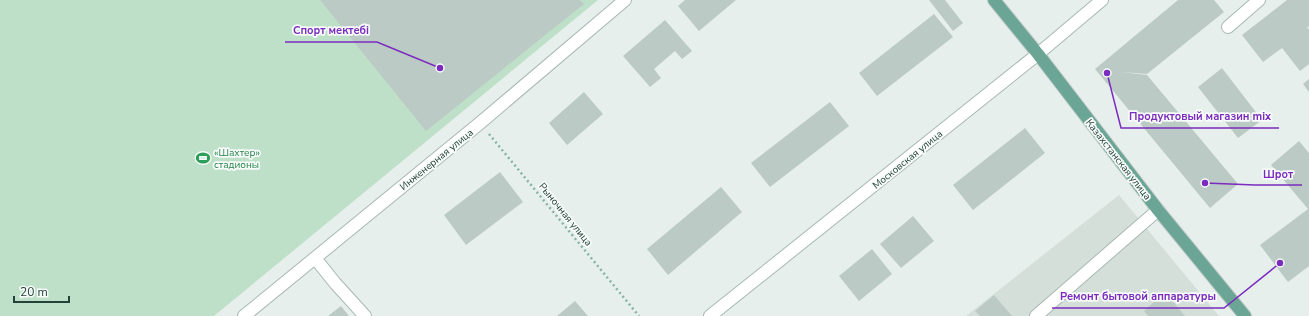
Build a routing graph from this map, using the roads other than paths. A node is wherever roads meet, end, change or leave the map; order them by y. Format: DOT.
graph roads {
  1 [pos="626,0"];
  2 [pos="994,0"];
  3 [pos="1102,0"];
  4 [pos="1259,0"];
  5 [pos="1228,27"];
  6 [pos="1038,54"];
  7 [pos="1158,210"];
  8 [pos="315,258"];
  9 [pos="244,316"];
  10 [pos="365,316"];
  11 [pos="710,316"];
  12 [pos="1036,316"];
  13 [pos="1245,316"];
  1 -- 8 [label="street, Инженерная улица"];
  2 -- 6 [label="main road, Казахстанская улица"];
  3 -- 6 [label="street, Московская улица"];
  4 -- 5 [label="street"];
  6 -- 7 [label="main road, Казахстанская улица"];
  6 -- 11 [label="street, Московская улица"];
  7 -- 12 [label="street"];
  7 -- 13 [label="main road, Казахстанская улица"];
  8 -- 9 [label="street, Инженерная улица"];
  8 -- 10 [label="street"];
}
